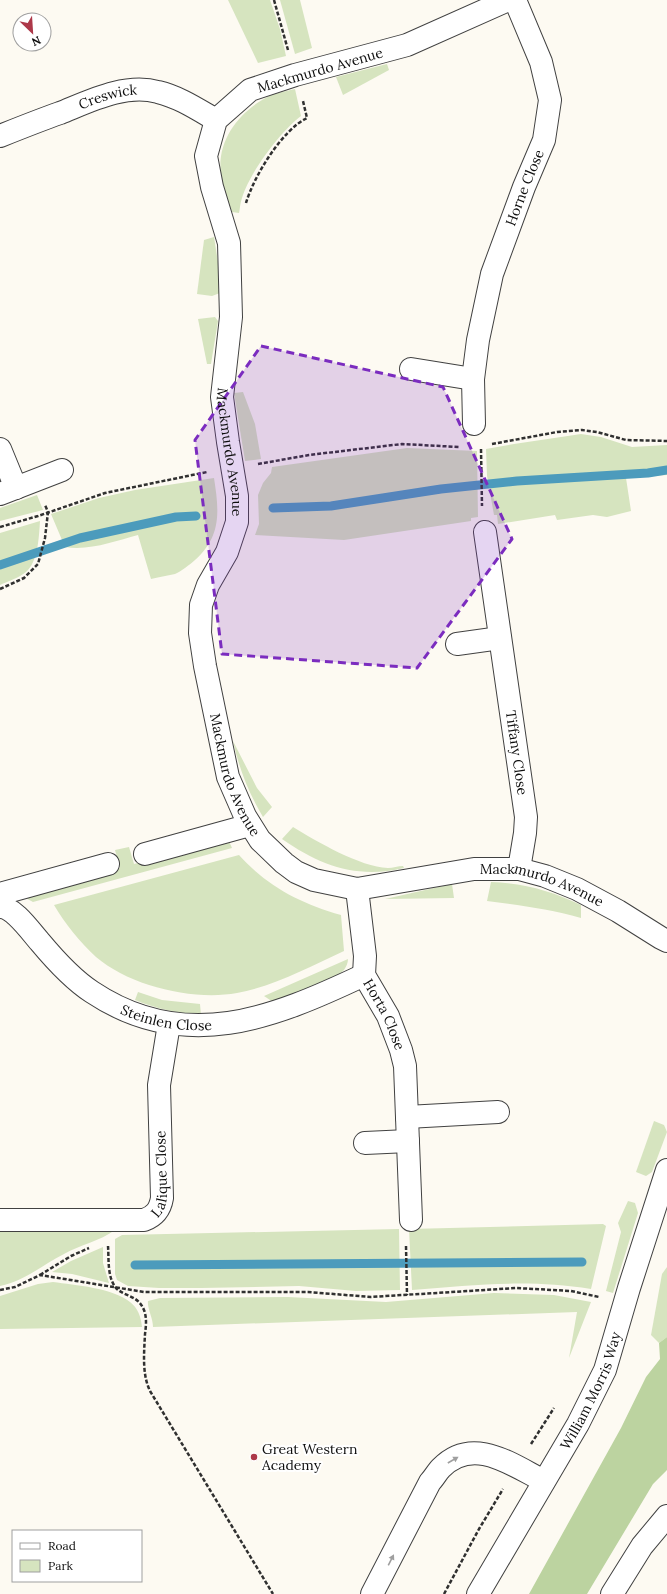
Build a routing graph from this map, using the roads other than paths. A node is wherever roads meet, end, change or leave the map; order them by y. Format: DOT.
graph roads {
  1 [pos="508,0"];
  2 [pos="515,0"];
  3 [pos="216,120"];
  4 [pos="0,136"];
  5 [pos="411,369"];
  6 [pos="473,379"];
  7 [pos="474,424"];
  8 [pos="0,449"];
  9 [pos="62,470"];
  10 [pos="8,491"];
  11 [pos="484,532"];
  12 [pos="500,638"];
  13 [pos="457,644"];
  14 [pos="250,825"];
  15 [pos="145,854"];
  16 [pos="108,864"];
  17 [pos="519,869"];
  18 [pos="357,889"];
  19 [pos="0,894"];
  20 [pos="0,907"];
  21 [pos="667,941"];
  22 [pos="364,974"];
  23 [pos="169,1024"];
  24 [pos="498,1112"];
  25 [pos="407,1117"];
  26 [pos="408,1141"];
  27 [pos="365,1143"];
  28 [pos="667,1170"];
  29 [pos="0,1220"];
  30 [pos="411,1220"];
  31 [pos="544,1481"];
  32 [pos="667,1516"];
  33 [pos="372,1594"];
  34 [pos="478,1594"];
  35 [pos="612,1594"];
  1 -- 3 [label="street, Mackmurdo Avenue"];
  2 -- 6 [label="street, Horne Close"];
  3 -- 4 [label="street, Creswick"];
  3 -- 14 [label="street, Mackmurdo Avenue"];
  5 -- 6 [label="street"];
  6 -- 7 [label="street, Horne Close"];
  8 -- 10 [label="street"];
  9 -- 10 [label="street"];
  11 -- 12 [label="street, Tiffany Close"];
  12 -- 13 [label="street"];
  12 -- 17 [label="street, Tiffany Close"];
  14 -- 15 [label="street"];
  14 -- 18 [label="street, Mackmurdo Avenue"];
  16 -- 19 [label="street"];
  17 -- 18 [label="street, Mackmurdo Avenue"];
  17 -- 21 [label="street, Mackmurdo Avenue"];
  18 -- 22 [label="street, Horta Close"];
  20 -- 23 [label="street, Steinlen Close"];
  22 -- 23 [label="street, Steinlen Close"];
  22 -- 25 [label="street, Horta Close"];
  23 -- 29 [label="street, Lalique Close"];
  24 -- 25 [label="street"];
  25 -- 26 [label="street, Horta Close"];
  26 -- 27 [label="street"];
  26 -- 30 [label="street, Horta Close"];
  28 -- 31 [label="street, William Morris Way"];
  33 -- 31 [label="street, one-way"];
  31 -- 34 [label="street, William Morris Way"];
  32 -- 35 [label="street"];
}
